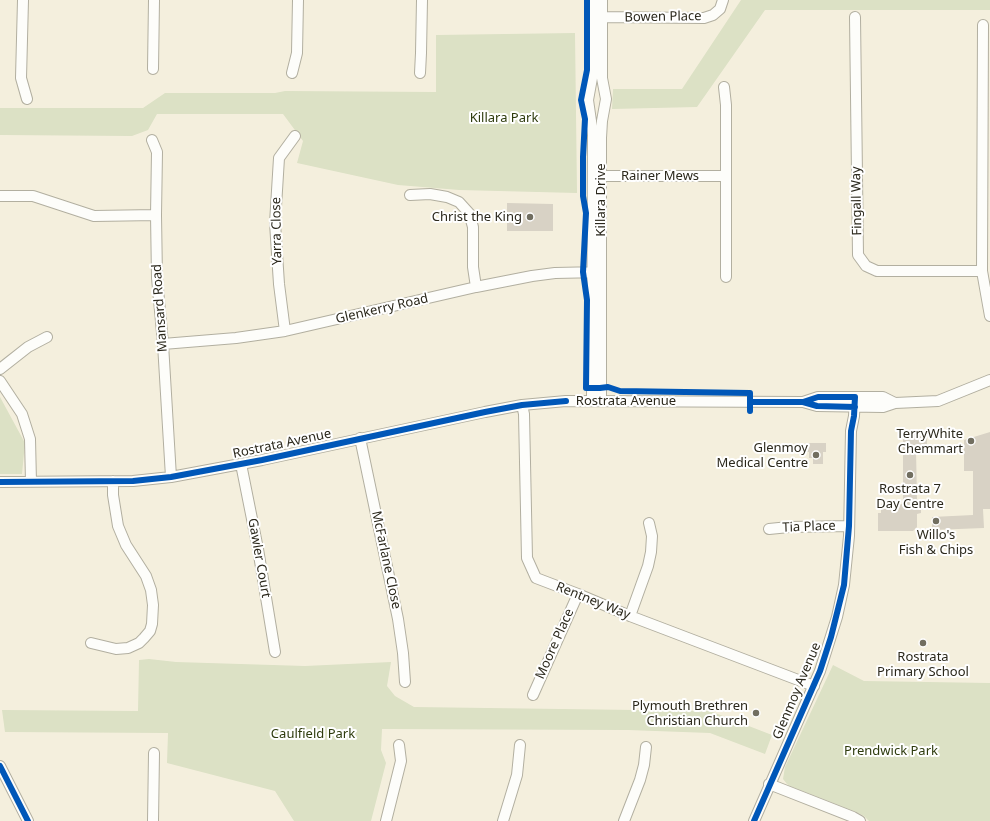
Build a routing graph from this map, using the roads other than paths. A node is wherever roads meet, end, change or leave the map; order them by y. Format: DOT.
graph roads {
  1 [pos="23,0"];
  2 [pos="154,0"];
  3 [pos="298,0"];
  4 [pos="422,0"];
  5 [pos="593,0"];
  6 [pos="602,0"];
  7 [pos="723,0"];
  8 [pos="598,17"];
  9 [pos="854,17"];
  10 [pos="983,25"];
  11 [pos="153,68"];
  12 [pos="292,73"];
  13 [pos="420,73"];
  14 [pos="724,87"];
  15 [pos="27,99"];
  16 [pos="295,136"];
  17 [pos="152,140"];
  18 [pos="597,176"];
  19 [pos="726,176"];
  20 [pos="410,195"];
  21 [pos="0,196"];
  22 [pos="156,215"];
  23 [pos="982,271"];
  24 [pos="597,272"];
  25 [pos="726,277"];
  26 [pos="476,287"];
  27 [pos="990,316"];
  28 [pos="285,331"];
  29 [pos="47,337"];
  30 [pos="163,344"];
  31 [pos="0,369"];
  32 [pos="990,380"];
  33 [pos="0,381"];
  34 [pos="596,401"];
  35 [pos="851,402"];
  36 [pos="522,405"];
  37 [pos="360,438"];
  38 [pos="241,464"];
  39 [pos="171,477"];
  40 [pos="0,482"];
  41 [pos="31,482"];
  42 [pos="113,482"];
  43 [pos="649,523"];
  44 [pos="849,526"];
  45 [pos="769,529"];
  46 [pos="578,594"];
  47 [pos="630,616"];
  48 [pos="91,643"];
  49 [pos="276,652"];
  50 [pos="405,682"];
  51 [pos="814,686"];
  52 [pos="533,695"];
  53 [pos="399,745"];
  54 [pos="520,745"];
  55 [pos="646,747"];
  56 [pos="154,753"];
  57 [pos="0,766"];
  58 [pos="769,784"];
  59 [pos="28,821"];
  60 [pos="153,821"];
  61 [pos="386,821"];
  62 [pos="503,821"];
  63 [pos="624,821"];
  64 [pos="754,821"];
  65 [pos="860,821"];
  1 -- 15 [label="street"];
  2 -- 11 [label="street"];
  3 -- 12 [label="street"];
  4 -- 13 [label="street"];
  5 -- 8 [label="street, Killara Drive"];
  6 -- 8 [label="street, Killara Drive"];
  7 -- 8 [label="street, Bowen Place"];
  8 -- 18 [label="street, Killara Drive"];
  8 -- 18 [label="street, Killara Drive"];
  9 -- 23 [label="street, Fingall Way"];
  10 -- 23 [label="street"];
  14 -- 19 [label="street"];
  16 -- 28 [label="street, Yarra Close"];
  17 -- 22 [label="street, Mansard Road"];
  18 -- 19 [label="street, Rainer Mews"];
  18 -- 24 [label="street, Killara Drive"];
  19 -- 25 [label="street"];
  20 -- 26 [label="street"];
  21 -- 22 [label="street"];
  22 -- 30 [label="street, Mansard Road"];
  23 -- 27 [label="street"];
  24 -- 26 [label="street, Glenkerry Road"];
  24 -- 34 [label="street, Killara Drive"];
  26 -- 28 [label="street, Glenkerry Road"];
  28 -- 30 [label="street, Glenkerry Road"];
  29 -- 31 [label="street"];
  30 -- 39 [label="street, Mansard Road"];
  32 -- 35 [label="street, Rostrata Avenue"];
  33 -- 41 [label="street"];
  34 -- 35 [label="street, Rostrata Avenue"];
  34 -- 36 [label="street, Rostrata Avenue"];
  35 -- 44 [label="street, Glenmoy Avenue"];
  36 -- 37 [label="street, Rostrata Avenue"];
  36 -- 46 [label="street, Rentney Way"];
  37 -- 38 [label="street, Rostrata Avenue"];
  37 -- 50 [label="street, McFarlane Close"];
  38 -- 39 [label="street, Rostrata Avenue"];
  38 -- 49 [label="street, Gawler Court"];
  39 -- 42 [label="street, Rostrata Avenue"];
  40 -- 41 [label="street, Rostrata Avenue"];
  41 -- 42 [label="street, Rostrata Avenue"];
  42 -- 48 [label="street"];
  43 -- 47 [label="street"];
  44 -- 45 [label="street, Tia Place"];
  44 -- 51 [label="street, Glenmoy Avenue"];
  46 -- 47 [label="street, Rentney Way"];
  46 -- 52 [label="street, Moore Place"];
  47 -- 51 [label="street, Rentney Way"];
  51 -- 58 [label="street, Glenmoy Avenue"];
  53 -- 61 [label="street"];
  54 -- 62 [label="street"];
  55 -- 63 [label="street"];
  56 -- 60 [label="street"];
  57 -- 59 [label="street"];
  58 -- 64 [label="street, Glenmoy Avenue"];
  58 -- 65 [label="street"];
}
